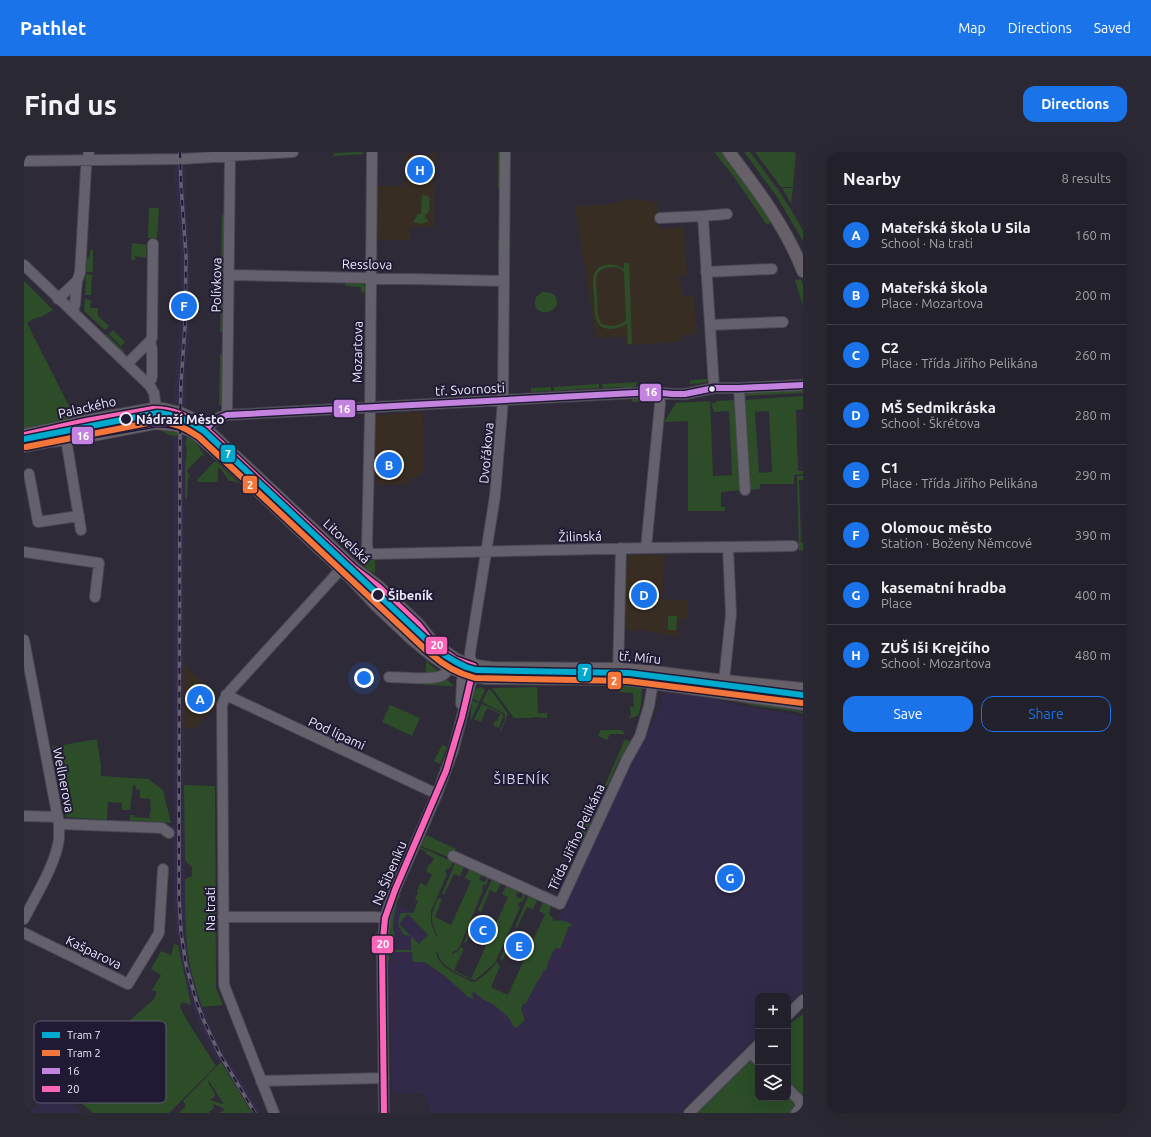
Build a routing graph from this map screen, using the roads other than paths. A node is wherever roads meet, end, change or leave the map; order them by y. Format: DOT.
graph roads {
  1 [pos="293,152"];
  2 [pos="504,152"];
  3 [pos="729,152"];
  4 [pos="738,152"];
  5 [pos="247,154"];
  6 [pos="88,156"];
  7 [pos="167,156"];
  8 [pos="226,156"];
  9 [pos="371,157"];
  10 [pos="24,161"];
  11 [pos="727,214"];
  12 [pos="703,216"];
  13 [pos="660,218"];
  14 [pos="153,244"];
  15 [pos="803,252"];
  16 [pos="24,265"];
  17 [pos="772,269"];
  18 [pos="706,272"];
  19 [pos="803,272"];
  20 [pos="229,275"];
  21 [pos="371,278"];
  22 [pos="77,281"];
  23 [pos="504,281"];
  24 [pos="58,299"];
  25 [pos="73,312"];
  26 [pos="783,322"];
  27 [pos="710,325"];
  28 [pos="150,342"];
  29 [pos="127,364"];
  30 [pos="147,383"];
  31 [pos="803,385"];
  32 [pos="714,388"];
  33 [pos="738,388"];
  34 [pos="659,392"];
  35 [pos="503,400"];
  36 [pos="370,407"];
  37 [pos="157,409"];
  38 [pos="227,415"];
  39 [pos="158,423"];
  40 [pos="203,433"];
  41 [pos="24,435"];
  42 [pos="66,439"];
  43 [pos="24,446"];
  44 [pos="29,474"];
  45 [pos="745,490"];
  46 [pos="79,516"];
  47 [pos="81,530"];
  48 [pos="793,546"];
  49 [pos="621,548"];
  50 [pos="646,548"];
  51 [pos="486,551"];
  52 [pos="729,551"];
  53 [pos="24,552"];
  54 [pos="369,552"];
  55 [pos="341,569"];
  56 [pos="95,596"];
  57 [pos="24,640"];
  58 [pos="449,667"];
  59 [pos="469,667"];
  60 [pos="618,674"];
  61 [pos="389,677"];
  62 [pos="654,677"];
  63 [pos="28,681"];
  64 [pos="724,682"];
  65 [pos="800,688"];
  66 [pos="727,694"];
  67 [pos="226,695"];
  68 [pos="803,704"];
  69 [pos="803,710"];
  70 [pos="460,724"];
  71 [pos="437,794"];
  72 [pos="24,816"];
  73 [pos="59,820"];
  74 [pos="169,833"];
  75 [pos="453,856"];
  76 [pos="163,869"];
  77 [pos="223,917"];
  78 [pos="385,918"];
  79 [pos="24,919"];
  80 [pos="24,933"];
  81 [pos="803,1000"];
  82 [pos="802,1008"];
  83 [pos="791,1013"];
  84 [pos="791,1014"];
  85 [pos="755,1048"];
  86 [pos="750,1053"];
  87 [pos="755,1057"];
  88 [pos="384,1078"];
  89 [pos="261,1081"];
  90 [pos="791,1092"];
  91 [pos="274,1113"];
  92 [pos="384,1113"];
  93 [pos="688,1113"];
  94 [pos="796,1113"];
  1 -- 5 [label="street"];
  2 -- 23 [label="street, Dvořákova"];
  3 -- 19 [label="main road"];
  4 -- 15 [label="main road"];
  5 -- 8 [label="street"];
  6 -- 7 [label="street"];
  6 -- 10 [label="street"];
  6 -- 22 [label="street"];
  7 -- 8 [label="street"];
  8 -- 20 [label="street, Polívkova"];
  9 -- 21 [label="street, Mozartova"];
  11 -- 12 [label="street"];
  12 -- 13 [label="street"];
  12 -- 18 [label="street"];
  14 -- 28 [label="street"];
  16 -- 24 [label="street"];
  17 -- 18 [label="street"];
  18 -- 27 [label="street"];
  20 -- 21 [label="street, Resslova"];
  20 -- 38 [label="street, Polívkova"];
  21 -- 23 [label="street, Resslova"];
  21 -- 36 [label="street, Mozartova"];
  22 -- 24 [label="street"];
  22 -- 25 [label="street"];
  23 -- 35 [label="street, Dvořákova"];
  24 -- 25 [label="street"];
  25 -- 29 [label="street"];
  26 -- 27 [label="street"];
  27 -- 32 [label="street"];
  28 -- 29 [label="street"];
  28 -- 30 [label="street"];
  29 -- 30 [label="street"];
  30 -- 37 [label="street"];
  31 -- 33 [label="street, tř. Svornosti"];
  32 -- 33 [label="street, tř. Svornosti"];
  32 -- 34 [label="street, tř. Svornosti"];
  33 -- 45 [label="street"];
  34 -- 35 [label="street, tř. Svornosti"];
  34 -- 50 [label="street"];
  35 -- 36 [label="street, tř. Svornosti"];
  35 -- 51 [label="street, Dvořákova"];
  36 -- 38 [label="street, tř. Svornosti"];
  36 -- 54 [label="street, Mozartova"];
  37 -- 39 [label="street"];
  37 -- 40 [label="main road, Litovelská"];
  37 -- 41 [label="main road, Palackého"];
  38 -- 40 [label="street, tř. Svornosti"];
  39 -- 40 [label="main road, Litovelská"];
  39 -- 42 [label="main road, Palackého"];
  40 -- 55 [label="main road, Litovelská"];
  40 -- 59 [label="main road, Litovelská"];
  42 -- 43 [label="main road, Palackého"];
  42 -- 46 [label="street"];
  44 -- 46 [label="street"];
  46 -- 47 [label="street"];
  48 -- 52 [label="street, Žilinská"];
  49 -- 50 [label="street, Žilinská"];
  49 -- 51 [label="street, Žilinská"];
  49 -- 60 [label="street"];
  50 -- 52 [label="street, Žilinská"];
  51 -- 54 [label="street, Žilinská"];
  51 -- 59 [label="street, Dvořákova"];
  52 -- 64 [label="street"];
  53 -- 56 [label="street"];
  55 -- 58 [label="main road, Litovelská"];
  55 -- 67 [label="street"];
  57 -- 63 [label="street, Wellnerova"];
  58 -- 59 [label="main road, Litovelská"];
  58 -- 61 [label="street"];
  59 -- 60 [label="main road, tř. Míru"];
  59 -- 70 [label="street, Dvořákova"];
  60 -- 62 [label="main road, tř. Míru"];
  62 -- 64 [label="main road, tř. Míru"];
  62 -- 66 [label="main road, tř. Míru"];
  62 -- 75 [label="street, Třída Jiřího Pelikána"];
  63 -- 73 [label="street, Wellnerova"];
  64 -- 65 [label="main road, tř. Míru"];
  66 -- 68 [label="main road, tř. Míru"];
  66 -- 69 [label="main road"];
  67 -- 71 [label="street, Pod lipami"];
  67 -- 77 [label="street, Na trati"];
  70 -- 71 [label="street, Na Šibeníku"];
  71 -- 78 [label="street, Na Šibeníku"];
  72 -- 73 [label="street"];
  73 -- 74 [label="street"];
  73 -- 79 [label="street, Wellnerova"];
  76 -- 80 [label="street, Kašparova"];
  77 -- 78 [label="street"];
  77 -- 89 [label="street, Na trati"];
  78 -- 88 [label="street, Na Šibeníku"];
  81 -- 83 [label="street"];
  82 -- 84 [label="street"];
  85 -- 86 [label="street"];
  86 -- 87 [label="street"];
  86 -- 93 [label="street"];
  88 -- 89 [label="street"];
  88 -- 92 [label="street, Na Šibeníku"];
  89 -- 91 [label="street, Na trati"];
  90 -- 94 [label="street"];
}
